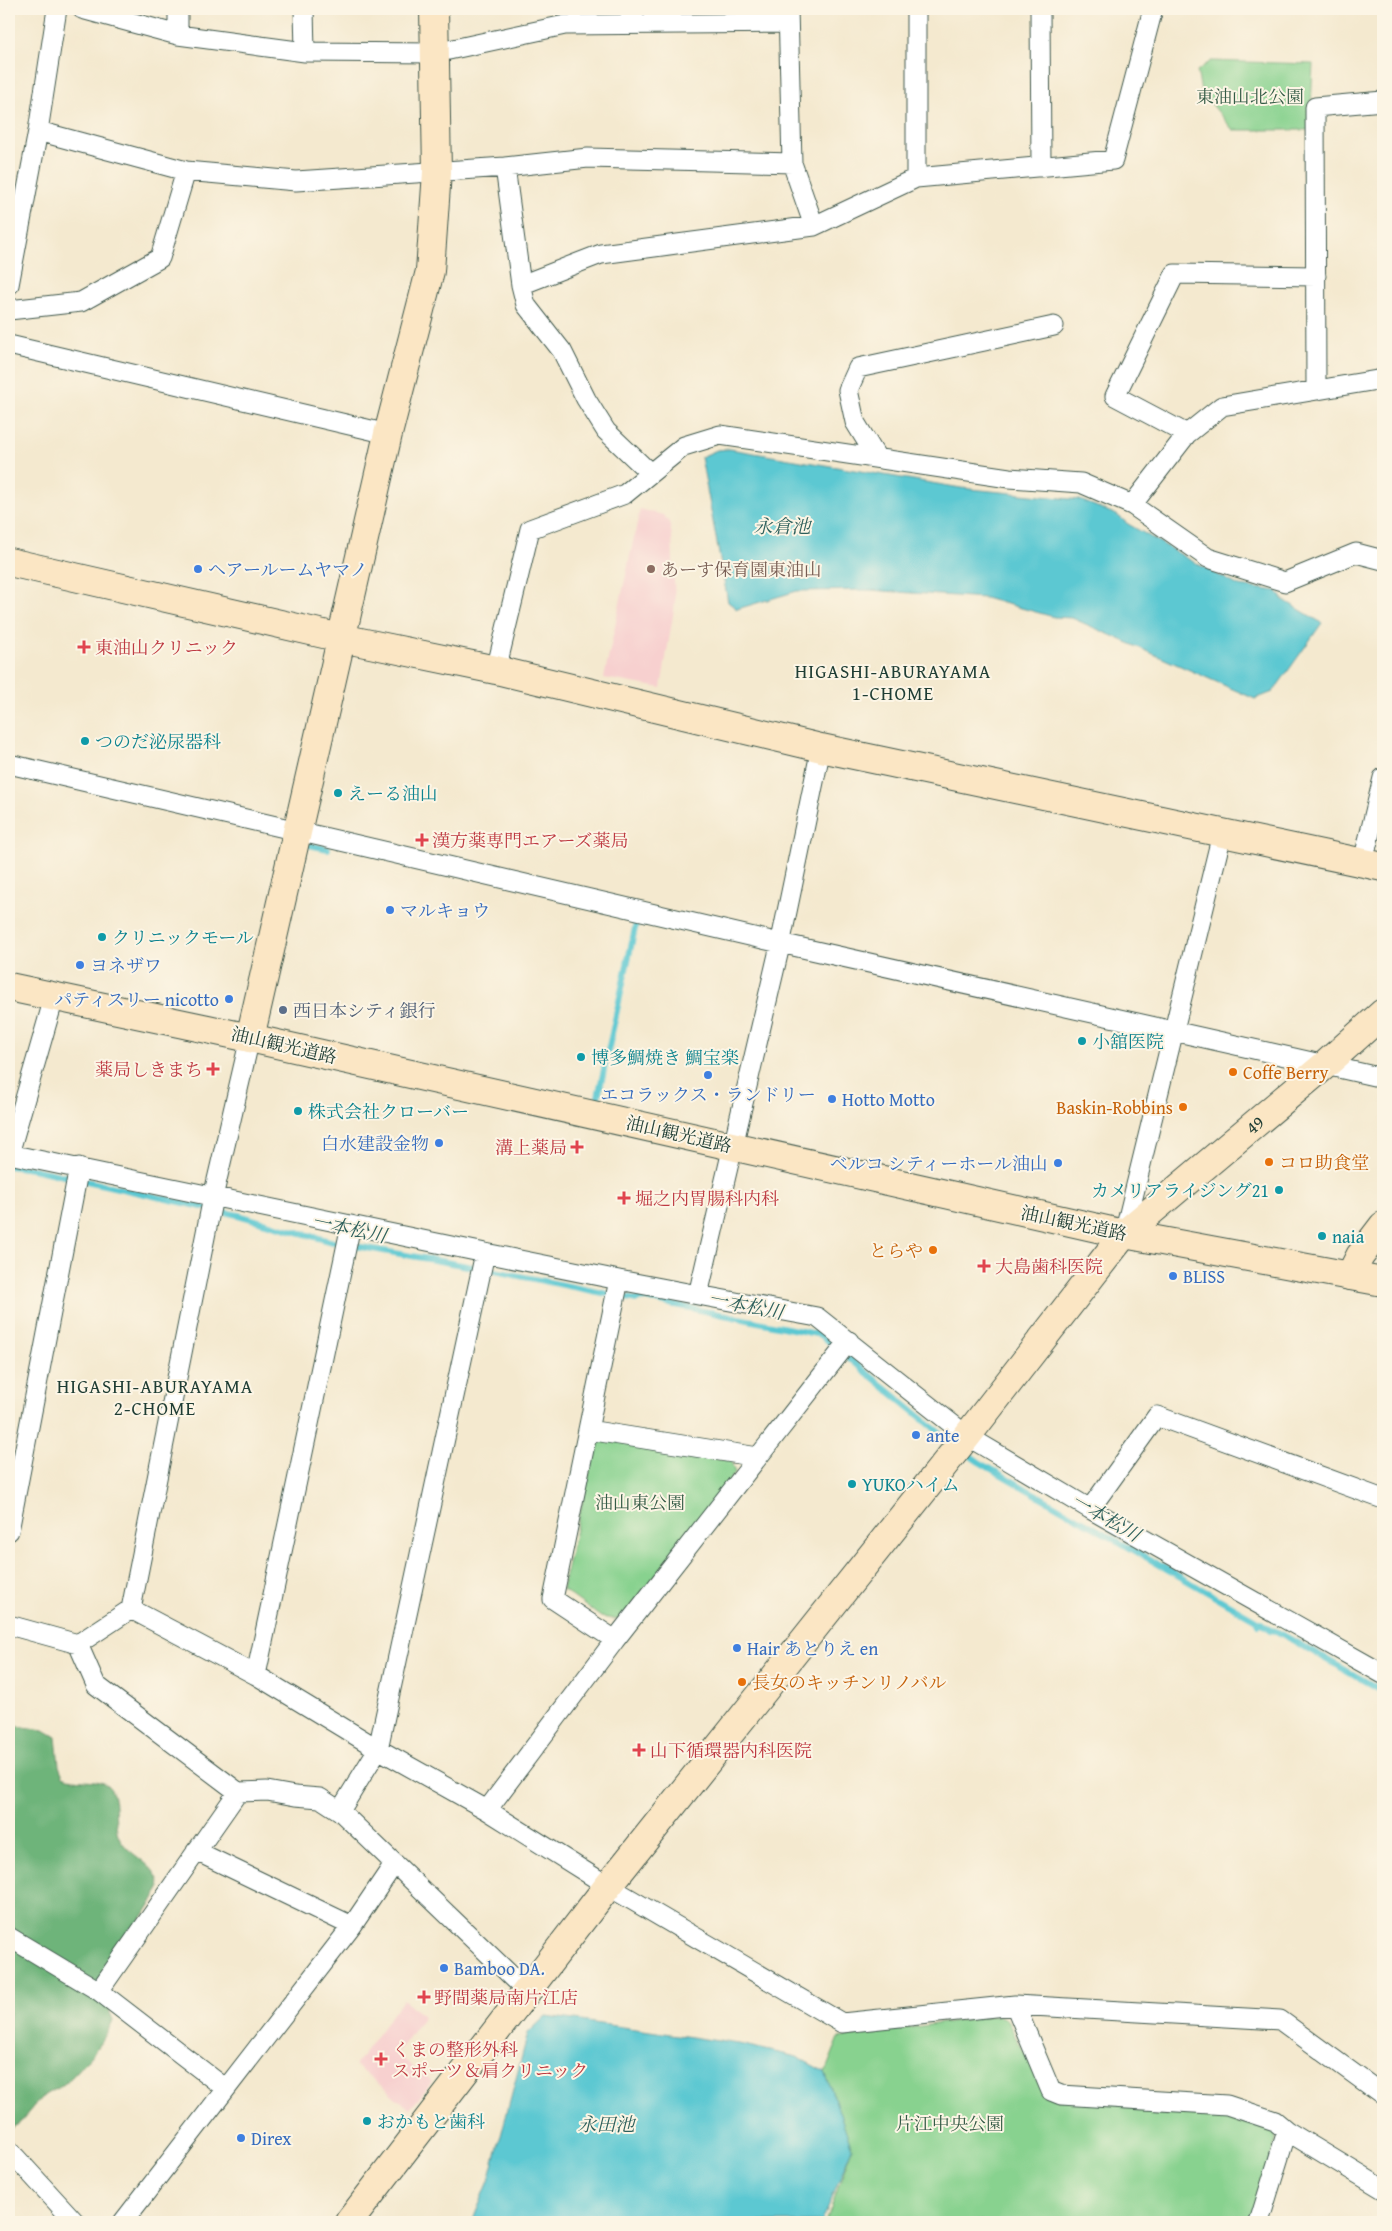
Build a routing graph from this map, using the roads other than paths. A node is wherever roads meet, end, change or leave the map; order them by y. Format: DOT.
graph roads {
  1 [pos="57,9"];
  2 [pos="82,9"];
  3 [pos="178,9"];
  4 [pos="304,9"];
  5 [pos="434,9"];
  6 [pos="916,9"];
  7 [pos="1040,9"];
  8 [pos="1153,9"];
  9 [pos="788,16"];
  10 [pos="565,17"];
  11 [pos="178,35"];
  12 [pos="305,52"];
  13 [pos="435,53"];
  14 [pos="1383,101"];
  15 [pos="38,131"];
  16 [pos="792,162"];
  17 [pos="1041,166"];
  18 [pos="505,167"];
  19 [pos="186,171"];
  20 [pos="437,172"];
  21 [pos="916,178"];
  22 [pos="814,226"];
  23 [pos="1316,276"];
  24 [pos="9,285"];
  25 [pos="521,285"];
  26 [pos="9,310"];
  27 [pos="1054,326"];
  28 [pos="9,345"];
  29 [pos="1383,379"];
  30 [pos="1316,390"];
  31 [pos="388,434"];
  32 [pos="1187,434"];
  33 [pos="877,458"];
  34 [pos="650,473"];
  35 [pos="1132,505"];
  36 [pos="1383,560"];
  37 [pos="9,562"];
  38 [pos="341,638"];
  39 [pos="496,670"];
  40 [pos="821,748"];
  41 [pos="9,764"];
  42 [pos="1383,778"];
  43 [pos="296,832"];
  44 [pos="1222,834"];
  45 [pos="1373,865"];
  46 [pos="780,943"];
  47 [pos="9,987"];
  48 [pos="54,998"];
  49 [pos="1383,1013"];
  50 [pos="1174,1030"];
  51 [pos="250,1038"];
  52 [pos="1325,1065"];
  53 [pos="1383,1078"];
  54 [pos="733,1146"];
  55 [pos="9,1154"];
  56 [pos="77,1178"];
  57 [pos="211,1207"];
  58 [pos="1383,1226"];
  59 [pos="1124,1234"];
  60 [pos="349,1237"];
  61 [pos="483,1263"];
  62 [pos="1350,1276"];
  63 [pos="1383,1282"];
  64 [pos="617,1290"];
  65 [pos="698,1295"];
  66 [pos="842,1349"];
  67 [pos="588,1430"];
  68 [pos="959,1445"];
  69 [pos="758,1457"];
  70 [pos="13,1487"];
  71 [pos="1383,1499"];
  72 [pos="1090,1509"];
  73 [pos="9,1531"];
  74 [pos="130,1609"];
  75 [pos="9,1625"];
  76 [pos="615,1640"];
  77 [pos="78,1644"];
  78 [pos="1382,1669"];
  79 [pos="256,1675"];
  80 [pos="378,1749"];
  81 [pos="238,1792"];
  82 [pos="487,1810"];
  83 [pos="340,1811"];
  84 [pos="196,1851"];
  85 [pos="394,1864"];
  86 [pos="608,1886"];
  87 [pos="352,1926"];
  88 [pos="9,1937"];
  89 [pos="99,1991"];
  90 [pos="527,1991"];
  91 [pos="1015,2005"];
  92 [pos="226,2088"];
  93 [pos="1383,2095"];
  94 [pos="1287,2131"];
  95 [pos="9,2150"];
  96 [pos="1383,2188"];
  97 [pos="75,2222"];
  98 [pos="123,2222"];
  99 [pos="349,2222"];
  100 [pos="1259,2222"];
  1 -- 15 [label="street"];
  2 -- 11 [label="street"];
  3 -- 11 [label="street"];
  4 -- 12 [label="street"];
  5 -- 13 [label="street"];
  6 -- 21 [label="street"];
  7 -- 17 [label="street"];
  8 -- 17 [label="street"];
  9 -- 10 [label="street"];
  9 -- 16 [label="street"];
  10 -- 13 [label="street"];
  11 -- 12 [label="street"];
  12 -- 13 [label="street"];
  13 -- 20 [label="street"];
  14 -- 23 [label="street"];
  15 -- 19 [label="street"];
  15 -- 24 [label="street"];
  16 -- 18 [label="street"];
  16 -- 22 [label="street"];
  17 -- 21 [label="street"];
  18 -- 20 [label="street"];
  18 -- 25 [label="street"];
  19 -- 20 [label="street"];
  19 -- 26 [label="street"];
  20 -- 31 [label="street"];
  21 -- 22 [label="street"];
  22 -- 25 [label="street"];
  23 -- 30 [label="street"];
  23 -- 32 [label="street"];
  25 -- 34 [label="street"];
  27 -- 33 [label="street"];
  28 -- 31 [label="street"];
  29 -- 30 [label="street"];
  30 -- 32 [label="street"];
  31 -- 38 [label="street"];
  32 -- 35 [label="street"];
  33 -- 34 [label="street"];
  33 -- 35 [label="street"];
  34 -- 39 [label="street"];
  35 -- 36 [label="street"];
  37 -- 38 [label="street"];
  38 -- 39 [label="street"];
  38 -- 43 [label="street"];
  39 -- 40 [label="street"];
  40 -- 44 [label="street"];
  40 -- 46 [label="street"];
  41 -- 43 [label="street"];
  42 -- 45 [label="street"];
  43 -- 46 [label="street"];
  43 -- 51 [label="street"];
  44 -- 45 [label="street"];
  44 -- 50 [label="street"];
  46 -- 50 [label="street"];
  46 -- 54 [label="street"];
  47 -- 48 [label="street, 油山観光道路"];
  48 -- 51 [label="street, 油山観光道路"];
  48 -- 55 [label="street"];
  49 -- 52 [label="street, 49 / 49"];
  50 -- 52 [label="street"];
  50 -- 59 [label="street"];
  51 -- 54 [label="street, 油山観光道路"];
  51 -- 57 [label="street"];
  52 -- 53 [label="street"];
  52 -- 59 [label="street, 49 / 49"];
  54 -- 59 [label="street, 油山観光道路"];
  54 -- 65 [label="street"];
  55 -- 56 [label="street"];
  56 -- 57 [label="street"];
  56 -- 70 [label="street"];
  57 -- 60 [label="street"];
  57 -- 74 [label="street"];
  58 -- 62 [label="street"];
  59 -- 62 [label="street, 油山観光道路"];
  59 -- 68 [label="street, 49"];
  60 -- 61 [label="street"];
  60 -- 79 [label="street"];
  61 -- 64 [label="street"];
  61 -- 80 [label="street"];
  62 -- 63 [label="street, 油山観光道路"];
  64 -- 65 [label="street"];
  64 -- 67 [label="street"];
  65 -- 66 [label="street"];
  66 -- 68 [label="street"];
  66 -- 69 [label="street"];
  67 -- 69 [label="street"];
  67 -- 76 [label="street"];
  68 -- 72 [label="street"];
  68 -- 86 [label="street, 49"];
  69 -- 76 [label="street"];
  70 -- 73 [label="street"];
  71 -- 72 [label="street"];
  72 -- 78 [label="street"];
  74 -- 77 [label="street"];
  74 -- 79 [label="street"];
  75 -- 77 [label="street"];
  76 -- 82 [label="street"];
  77 -- 81 [label="street"];
  79 -- 80 [label="street"];
  80 -- 82 [label="street"];
  80 -- 83 [label="street"];
  81 -- 83 [label="street"];
  81 -- 84 [label="street"];
  82 -- 86 [label="street"];
  83 -- 85 [label="street"];
  84 -- 87 [label="street"];
  84 -- 89 [label="street"];
  85 -- 87 [label="street"];
  85 -- 90 [label="street"];
  86 -- 90 [label="street, 49"];
  86 -- 91 [label="street"];
  87 -- 92 [label="street"];
  88 -- 89 [label="street"];
  89 -- 92 [label="street"];
  90 -- 99 [label="street, 49"];
  91 -- 93 [label="street"];
  91 -- 94 [label="street"];
  92 -- 98 [label="street"];
  94 -- 96 [label="street"];
  94 -- 100 [label="street"];
  95 -- 97 [label="street"];
}
